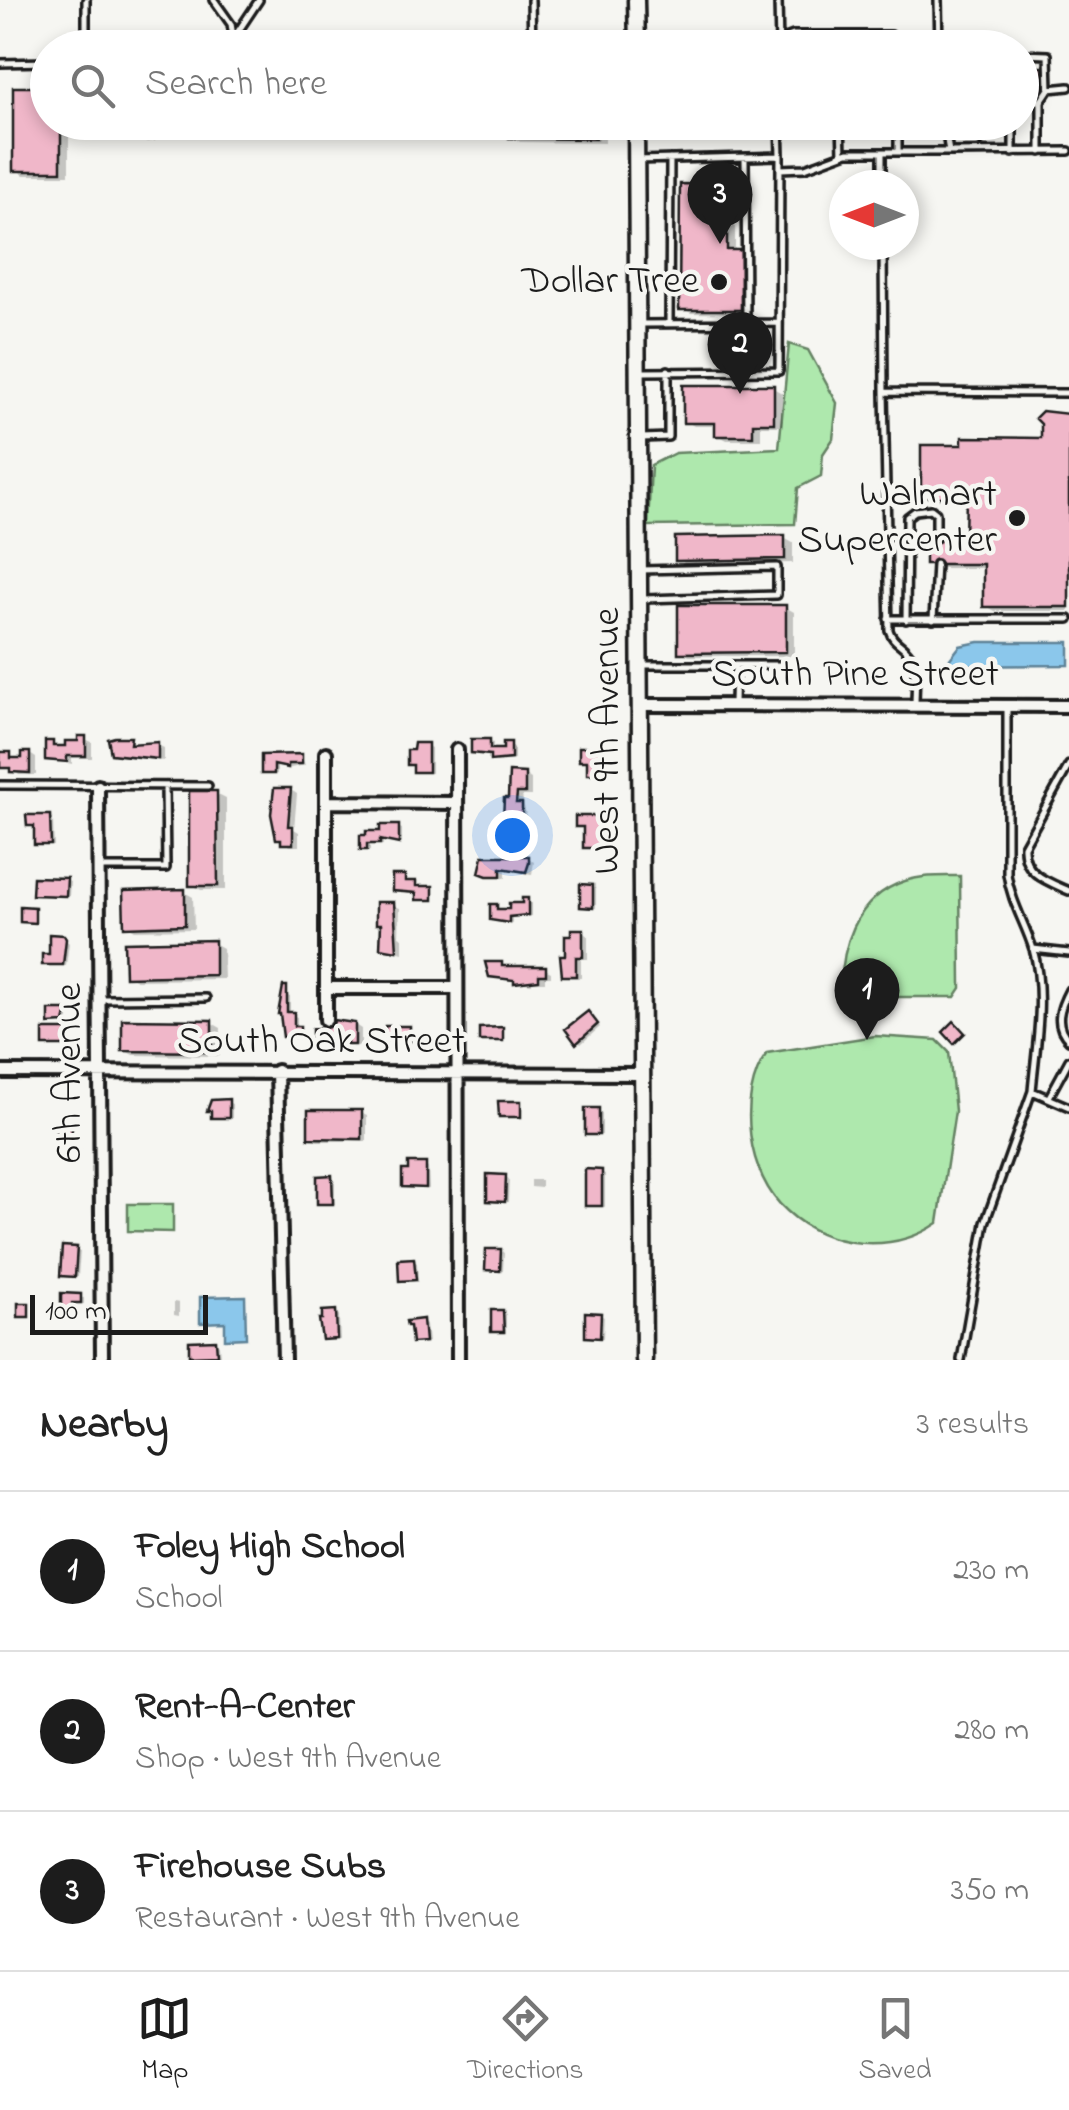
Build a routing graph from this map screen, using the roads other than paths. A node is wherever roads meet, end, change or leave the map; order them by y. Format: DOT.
graph roads {
  1 [pos="86,0"];
  2 [pos="214,0"];
  3 [pos="259,0"];
  4 [pos="531,0"];
  5 [pos="636,0"];
  6 [pos="778,0"];
  7 [pos="938,0"];
  8 [pos="86,30"];
  9 [pos="234,30"];
  10 [pos="239,30"];
  11 [pos="532,30"];
  12 [pos="637,30"];
  13 [pos="779,30"];
  14 [pos="939,30"];
  15 [pos="1039,54"];
  16 [pos="30,62"];
  17 [pos="0,63"];
  18 [pos="1069,87"];
  19 [pos="1048,88"];
  20 [pos="1041,100"];
  21 [pos="636,140"];
  22 [pos="779,140"];
  23 [pos="842,140"];
  24 [pos="898,140"];
  25 [pos="947,140"];
  26 [pos="1013,140"];
  27 [pos="1069,151"];
  28 [pos="882,152"];
  29 [pos="898,152"];
  30 [pos="949,152"];
  31 [pos="1041,152"];
  32 [pos="1013,153"];
  33 [pos="842,154"];
  34 [pos="780,156"];
  35 [pos="745,158"];
  36 [pos="637,160"];
  37 [pos="670,160"];
  38 [pos="780,169"];
  39 [pos="882,170"];
  40 [pos="882,260"];
  41 [pos="779,323"];
  42 [pos="638,324"];
  43 [pos="670,324"];
  44 [pos="746,324"];
  45 [pos="668,370"];
  46 [pos="638,372"];
  47 [pos="884,392"];
  48 [pos="1069,393"];
  49 [pos="639,438"];
  50 [pos="936,538"];
  51 [pos="936,564"];
  52 [pos="640,570"];
  53 [pos="640,599"];
  54 [pos="888,619"];
  55 [pos="1069,619"];
  56 [pos="906,620"];
  57 [pos="933,620"];
  58 [pos="640,665"];
  59 [pos="735,665"];
  60 [pos="780,665"];
  61 [pos="641,705"];
  62 [pos="734,705"];
  63 [pos="915,706"];
  64 [pos="1006,706"];
  65 [pos="1069,706"];
  66 [pos="457,750"];
  67 [pos="326,753"];
  68 [pos="1069,765"];
  69 [pos="0,785"];
  70 [pos="98,786"];
  71 [pos="165,786"];
  72 [pos="208,786"];
  73 [pos="326,802"];
  74 [pos="456,803"];
  75 [pos="99,868"];
  76 [pos="1069,891"];
  77 [pos="1033,950"];
  78 [pos="1069,953"];
  79 [pos="327,988"];
  80 [pos="456,988"];
  81 [pos="1069,990"];
  82 [pos="206,998"];
  83 [pos="99,999"];
  84 [pos="326,1020"];
  85 [pos="1069,1040"];
  86 [pos="1069,1060"];
  87 [pos="276,1071"];
  88 [pos="0,1072"];
  89 [pos="99,1072"];
  90 [pos="456,1072"];
  91 [pos="642,1074"];
  92 [pos="1032,1091"];
  93 [pos="1048,1098"];
  94 [pos="1069,1107"];
  95 [pos="102,1360"];
  96 [pos="284,1360"];
  97 [pos="458,1360"];
  98 [pos="644,1360"];
  99 [pos="961,1360"];
  1 -- 8 [label="lane"];
  2 -- 9 [label="lane"];
  3 -- 10 [label="lane"];
  4 -- 11 [label="lane"];
  5 -- 12 [label="street"];
  6 -- 13 [label="lane"];
  7 -- 14 [label="lane"];
  15 -- 19 [label="lane"];
  16 -- 17 [label="lane"];
  18 -- 19 [label="lane"];
  19 -- 20 [label="lane"];
  20 -- 31 [label="lane"];
  21 -- 36 [label="street, West 9th Avenue"];
  22 -- 34 [label="lane"];
  23 -- 33 [label="lane"];
  24 -- 29 [label="lane"];
  25 -- 30 [label="lane"];
  26 -- 32 [label="lane"];
  27 -- 31 [label="lane"];
  28 -- 29 [label="lane"];
  28 -- 33 [label="lane"];
  28 -- 39 [label="lane"];
  29 -- 30 [label="lane"];
  30 -- 32 [label="lane"];
  31 -- 32 [label="lane"];
  33 -- 38 [label="lane"];
  34 -- 35 [label="lane"];
  34 -- 38 [label="lane"];
  35 -- 37 [label="lane"];
  35 -- 44 [label="lane"];
  36 -- 37 [label="lane"];
  36 -- 42 [label="street, West 9th Avenue"];
  37 -- 43 [label="lane"];
  38 -- 41 [label="lane"];
  40 -- 47 [label="lane"];
  41 -- 44 [label="lane"];
  41 -- 45 [label="lane"];
  42 -- 43 [label="lane"];
  42 -- 46 [label="street, West 9th Avenue"];
  43 -- 44 [label="lane"];
  45 -- 46 [label="lane"];
  45 -- 49 [label="lane"];
  46 -- 49 [label="street, West 9th Avenue"];
  47 -- 48 [label="lane"];
  47 -- 54 [label="lane"];
  49 -- 52 [label="street, West 9th Avenue"];
  50 -- 56 [label="lane"];
  51 -- 57 [label="lane"];
  52 -- 53 [label="street, West 9th Avenue"];
  52 -- 53 [label="lane"];
  53 -- 58 [label="street, West 9th Avenue"];
  54 -- 56 [label="lane"];
  54 -- 63 [label="lane"];
  55 -- 57 [label="lane"];
  56 -- 57 [label="lane"];
  58 -- 59 [label="lane"];
  58 -- 61 [label="street, West 9th Avenue"];
  59 -- 60 [label="lane"];
  59 -- 62 [label="lane"];
  61 -- 62 [label="street, South Pine Street"];
  61 -- 91 [label="street, West 9th Avenue"];
  62 -- 63 [label="street, South Pine Street"];
  63 -- 64 [label="street, South Pine Street"];
  64 -- 65 [label="street, South Pine Street"];
  64 -- 77 [label="lane"];
  66 -- 74 [label="street"];
  67 -- 73 [label="street"];
  68 -- 76 [label="lane"];
  69 -- 70 [label="lane"];
  70 -- 71 [label="lane"];
  70 -- 75 [label="street, 6th Avenue"];
  71 -- 72 [label="lane"];
  71 -- 75 [label="lane"];
  73 -- 74 [label="street"];
  73 -- 79 [label="street"];
  74 -- 80 [label="street"];
  75 -- 83 [label="street, 6th Avenue"];
  77 -- 78 [label="lane"];
  77 -- 92 [label="lane"];
  79 -- 80 [label="street"];
  79 -- 84 [label="street"];
  80 -- 90 [label="street"];
  81 -- 85 [label="lane"];
  82 -- 83 [label="lane"];
  83 -- 89 [label="street, 6th Avenue"];
  86 -- 93 [label="lane"];
  87 -- 89 [label="street, South Oak Street"];
  87 -- 90 [label="street, South Oak Street"];
  87 -- 96 [label="street"];
  88 -- 89 [label="street, South Oak Street"];
  89 -- 95 [label="street, 6th Avenue"];
  90 -- 91 [label="street, South Oak Street"];
  90 -- 97 [label="street"];
  91 -- 98 [label="street, West 9th Avenue"];
  92 -- 93 [label="lane"];
  92 -- 99 [label="lane"];
  93 -- 94 [label="lane"];
}
